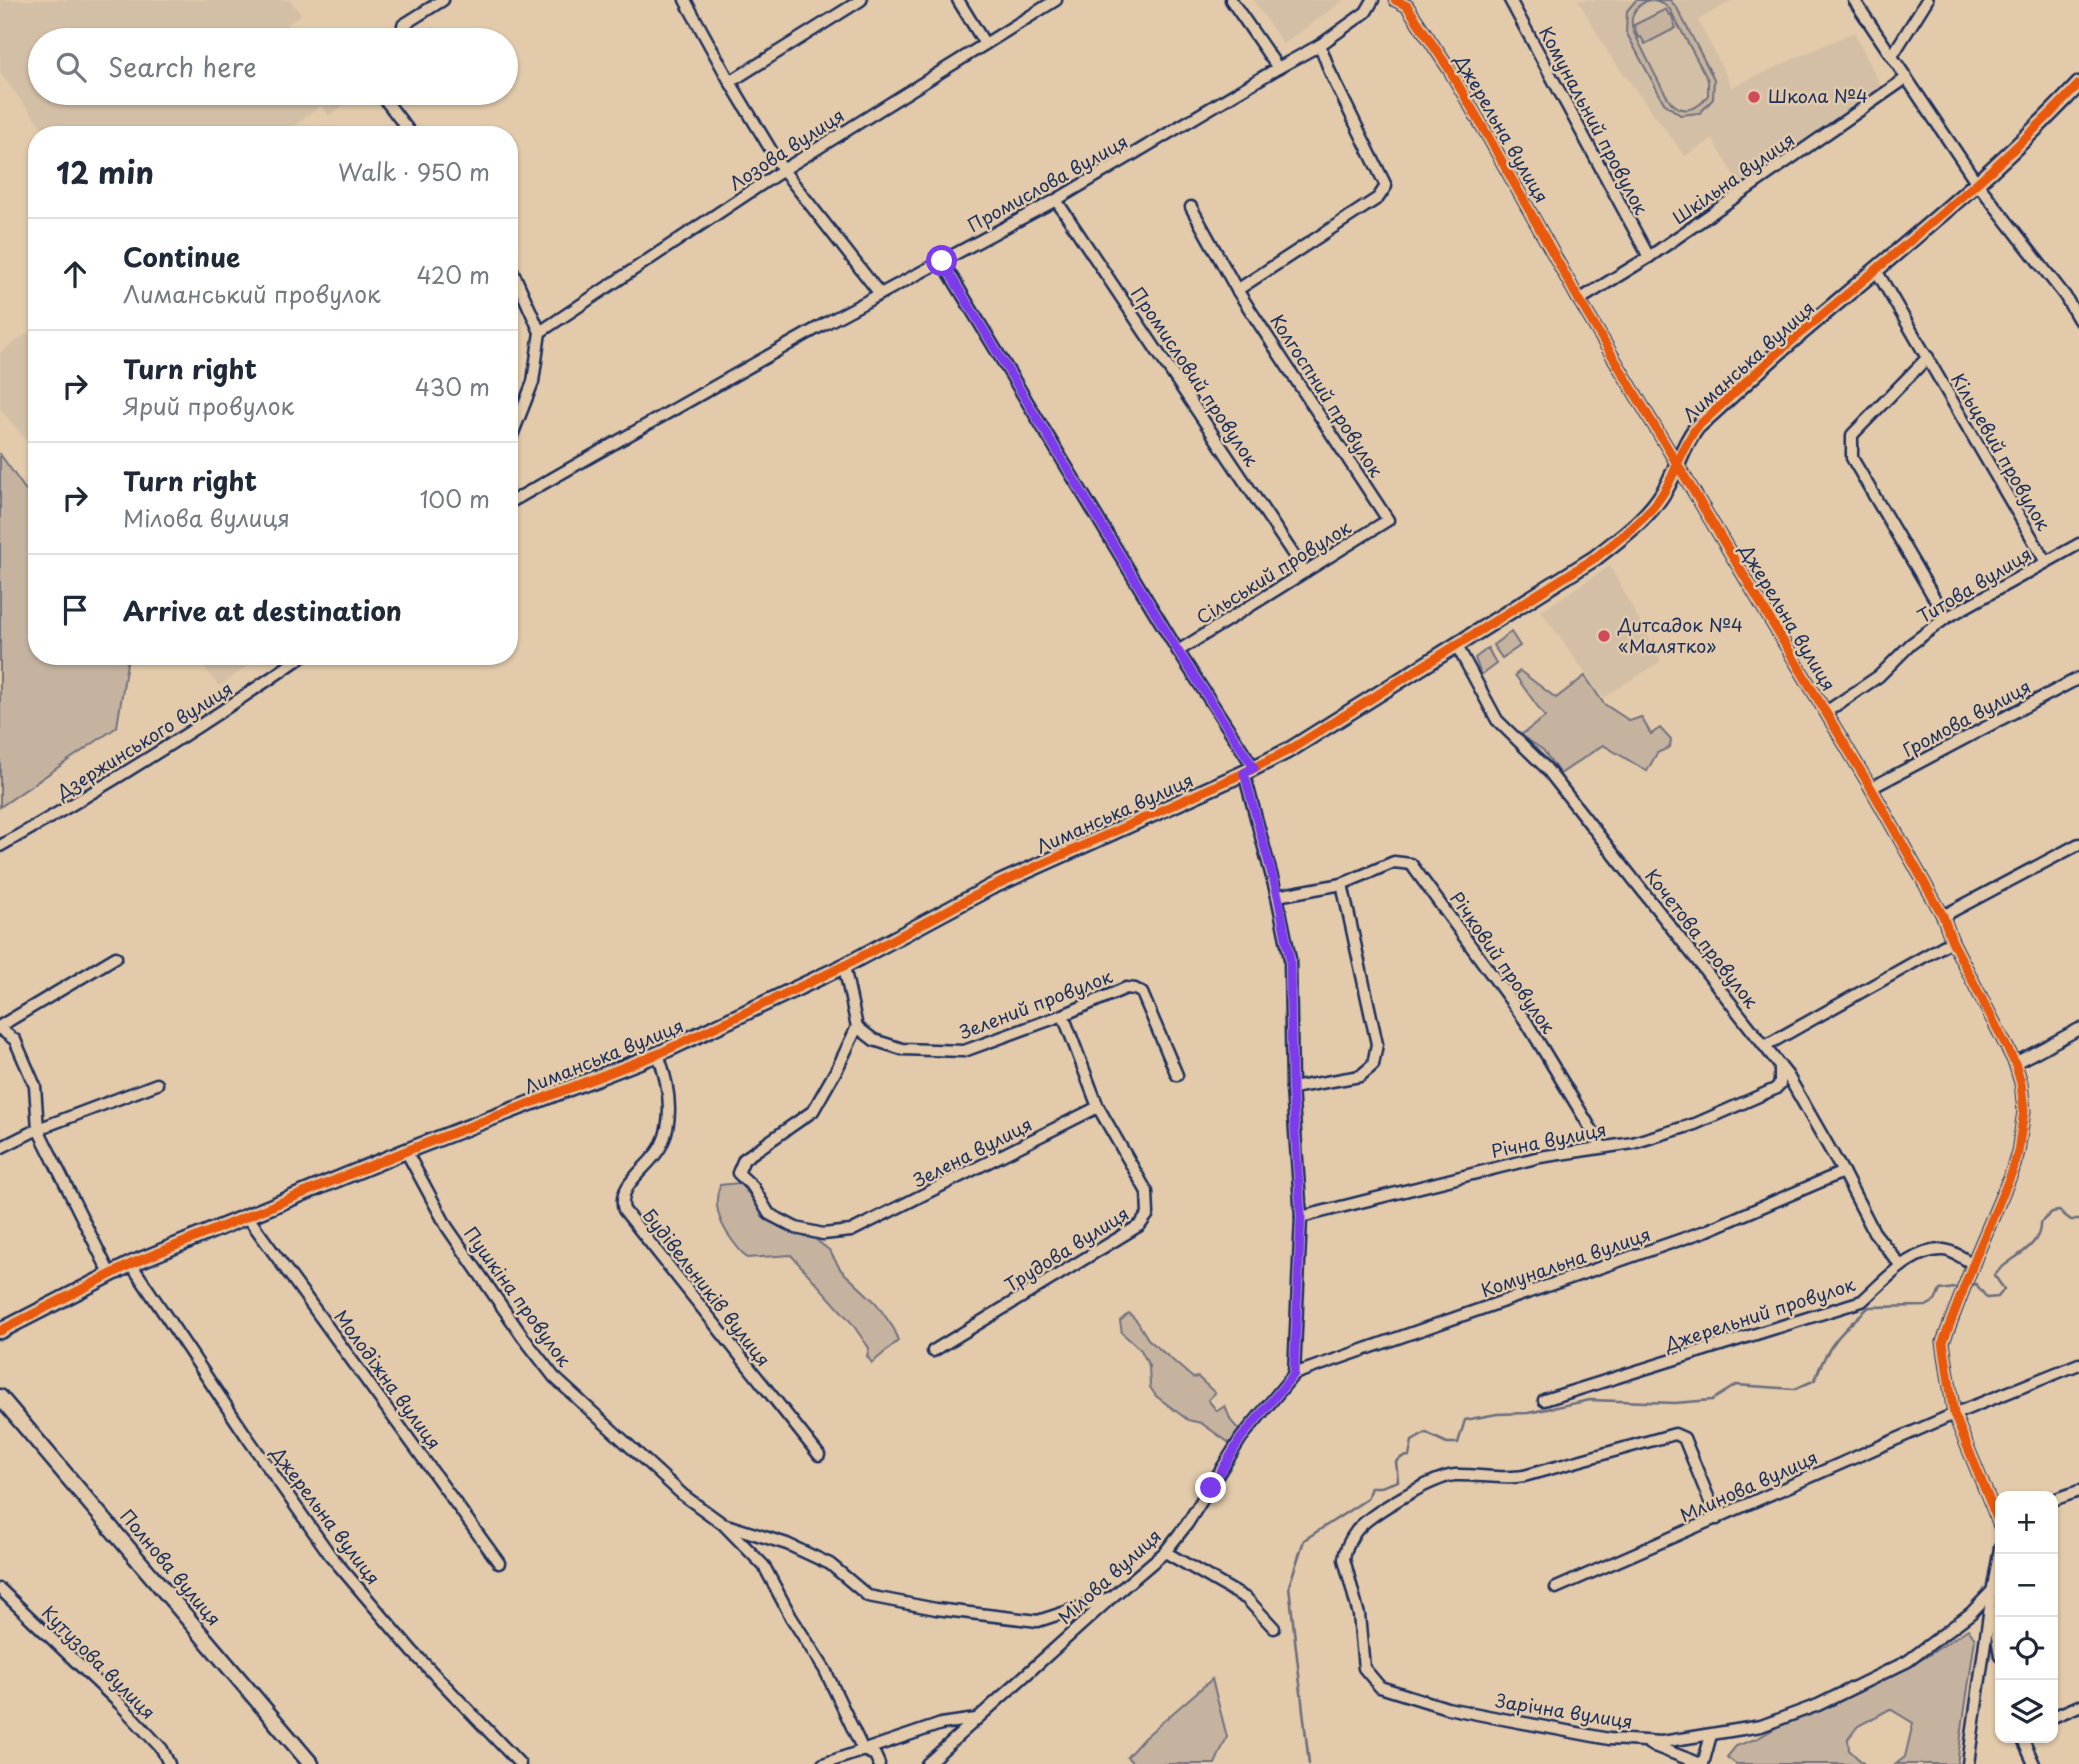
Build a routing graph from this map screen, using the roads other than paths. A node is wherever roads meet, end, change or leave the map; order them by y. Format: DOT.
graph roads {
  1 [pos="443,0"];
  2 [pos="685,0"];
  3 [pos="861,0"];
  4 [pos="958,0"];
  5 [pos="1056,0"];
  6 [pos="1231,0"];
  7 [pos="1373,0"];
  8 [pos="1395,0"];
  9 [pos="1510,0"];
  10 [pos="1854,0"];
  11 [pos="1927,0"];
  12 [pos="1407,3"];
  13 [pos="403,25"];
  14 [pos="985,44"];
  15 [pos="1320,45"];
  16 [pos="1892,56"];
  17 [pos="1278,68"];
  18 [pos="1905,79"];
  19 [pos="730,82"];
  20 [pos="2079,84"];
  21 [pos="389,105"];
  22 [pos="405,126"];
  23 [pos="783,170"];
  24 [pos="1977,183"];
  25 [pos="1056,200"];
  26 [pos="1191,207"];
  27 [pos="1649,257"];
  28 [pos="942,261"];
  29 [pos="1876,270"];
  30 [pos="518,284"];
  31 [pos="1237,289"];
  32 [pos="880,295"];
  33 [pos="1579,300"];
  34 [pos="2079,320"];
  35 [pos="540,332"];
  36 [pos="1928,357"];
  37 [pos="518,420"];
  38 [pos="1676,466"];
  39 [pos="518,495"];
  40 [pos="1388,520"];
  41 [pos="2079,544"];
  42 [pos="2046,562"];
  43 [pos="1306,572"];
  44 [pos="1946,618"];
  45 [pos="1457,646"];
  46 [pos="1178,651"];
  47 [pos="290,665"];
  48 [pos="2079,678"];
  49 [pos="1826,712"];
  50 [pos="1249,771"];
  51 [pos="1871,788"];
  52 [pos="2079,844"];
  53 [pos="0,846"];
  54 [pos="1342,884"];
  55 [pos="1278,896"];
  56 [pos="1943,916"];
  57 [pos="1952,942"];
  58 [pos="116,957"];
  59 [pos="844,966"];
  60 [pos="1063,1015"];
  61 [pos="857,1027"];
  62 [pos="0,1028"];
  63 [pos="2079,1028"];
  64 [pos="1765,1046"];
  65 [pos="658,1054"];
  66 [pos="2015,1063"];
  67 [pos="1780,1066"];
  68 [pos="1177,1074"];
  69 [pos="157,1084"];
  70 [pos="1292,1088"];
  71 [pos="1098,1107"];
  72 [pos="38,1129"];
  73 [pos="1602,1147"];
  74 [pos="0,1148"];
  75 [pos="407,1152"];
  76 [pos="1843,1172"];
  77 [pos="247,1216"];
  78 [pos="1301,1216"];
  79 [pos="131,1264"];
  80 [pos="1901,1266"];
  81 [pos="1972,1268"];
  82 [pos="110,1274"];
  83 [pos="0,1331"];
  84 [pos="933,1351"];
  85 [pos="2079,1364"];
  86 [pos="1294,1374"];
  87 [pos="0,1396"];
  88 [pos="1544,1400"];
  89 [pos="1954,1414"];
  90 [pos="819,1455"];
  91 [pos="2079,1491"];
  92 [pos="2058,1498"];
  93 [pos="1995,1515"];
  94 [pos="1717,1519"];
  95 [pos="723,1524"];
  96 [pos="1165,1552"];
  97 [pos="1999,1554"];
  98 [pos="499,1563"];
  99 [pos="1556,1588"];
  100 [pos="0,1589"];
  101 [pos="1992,1595"];
  102 [pos="1112,1597"];
  103 [pos="1995,1618"];
  104 [pos="1274,1628"];
  105 [pos="2079,1706"];
  106 [pos="2058,1715"];
  107 [pos="977,1719"];
  108 [pos="1710,1735"];
  109 [pos="1640,1740"];
  110 [pos="2024,1743"];
  111 [pos="863,1750"];
  112 [pos="169,1764"];
  113 [pos="311,1764"];
  114 [pos="520,1764"];
  115 [pos="822,1764"];
  116 [pos="879,1764"];
  117 [pos="927,1764"];
  118 [pos="1702,1764"];
  119 [pos="1968,1764"];
  120 [pos="2034,1764"];
  1 -- 13 [label="street"];
  2 -- 19 [label="street"];
  3 -- 19 [label="street"];
  4 -- 14 [label="street"];
  5 -- 14 [label="street, Лозова вулиця"];
  6 -- 17 [label="street"];
  7 -- 15 [label="street, Промислова вулиця"];
  8 -- 12 [label="street"];
  9 -- 27 [label="street, Комунальний провулок"];
  10 -- 16 [label="street"];
  11 -- 16 [label="street"];
  12 -- 33 [label="street, Джерельна вулиця"];
  14 -- 23 [label="street, Лозова вулиця"];
  15 -- 17 [label="street, Промислова вулиця"];
  15 -- 31 [label="street"];
  16 -- 18 [label="street"];
  17 -- 25 [label="street, Промислова вулиця"];
  18 -- 24 [label="street"];
  18 -- 27 [label="street, Шкільна вулиця"];
  19 -- 23 [label="street"];
  20 -- 24 [label="street, Лиманська вулиця"];
  21 -- 22 [label="street"];
  23 -- 32 [label="street"];
  23 -- 35 [label="street, Лозова вулиця"];
  24 -- 29 [label="street, Лиманська вулиця"];
  24 -- 34 [label="street"];
  25 -- 28 [label="street, Промислова вулиця"];
  25 -- 43 [label="street, Промисловий провулок"];
  26 -- 31 [label="street, Колгоспний провулок"];
  27 -- 33 [label="street, Шкільна вулиця"];
  28 -- 32 [label="street, Промислова вулиця"];
  28 -- 46 [label="street"];
  29 -- 36 [label="street, Кільцевий провулок"];
  29 -- 38 [label="street, Лиманська вулиця"];
  30 -- 35 [label="street"];
  31 -- 40 [label="street, Колгоспний провулок"];
  32 -- 39 [label="street, Промислова вулиця"];
  33 -- 38 [label="street, Джерельна вулиця"];
  35 -- 37 [label="street"];
  36 -- 42 [label="street, Кільцевий провулок"];
  36 -- 44 [label="street"];
  38 -- 45 [label="street, Лиманська вулиця"];
  38 -- 49 [label="street, Джерельна вулиця"];
  40 -- 43 [label="street, Сільський провулок"];
  41 -- 42 [label="street, Титова вулиця"];
  42 -- 44 [label="street, Титова вулиця"];
  43 -- 46 [label="street, Сільський провулок"];
  44 -- 49 [label="street, Титова вулиця"];
  45 -- 50 [label="street, Лиманська вулиця"];
  45 -- 64 [label="street, Кочетова провулок"];
  46 -- 50 [label="street"];
  47 -- 53 [label="street, Дзержинського вулиця"];
  48 -- 51 [label="street, Громова вулиця"];
  49 -- 51 [label="street, Джерельна вулиця"];
  50 -- 55 [label="street"];
  50 -- 59 [label="street, Лиманська вулиця"];
  51 -- 56 [label="street, Джерельна вулиця"];
  52 -- 56 [label="street"];
  54 -- 55 [label="street, Річковий провулок"];
  54 -- 70 [label="street"];
  54 -- 73 [label="street, Річковий провулок"];
  55 -- 70 [label="street"];
  56 -- 57 [label="street, Джерельна вулиця"];
  57 -- 64 [label="street"];
  57 -- 66 [label="street, Джерельна вулиця"];
  58 -- 62 [label="street"];
  59 -- 61 [label="street"];
  59 -- 65 [label="street, Лиманська вулиця"];
  60 -- 61 [label="street, Зелений провулок"];
  60 -- 68 [label="street, Зелений провулок"];
  60 -- 71 [label="street"];
  61 -- 71 [label="street, Зелена вулиця"];
  62 -- 72 [label="street"];
  63 -- 66 [label="street"];
  64 -- 67 [label="street, Кочетова провулок"];
  65 -- 75 [label="street, Лиманська вулиця"];
  65 -- 90 [label="street, Будівельників вулиця"];
  66 -- 81 [label="street, Джерельна вулиця"];
  67 -- 73 [label="street, Річна вулиця"];
  67 -- 76 [label="street, Кочетова провулок"];
  69 -- 72 [label="street"];
  70 -- 78 [label="street"];
  71 -- 84 [label="street, Трудова вулиця"];
  72 -- 74 [label="street"];
  72 -- 82 [label="street"];
  73 -- 78 [label="street, Річна вулиця"];
  75 -- 77 [label="street, Лиманська вулиця"];
  75 -- 95 [label="street, Пушкіна провулок"];
  76 -- 80 [label="street, Кочетова провулок"];
  76 -- 86 [label="street, Комунальна вулиця"];
  77 -- 79 [label="street, Лиманська вулиця"];
  77 -- 98 [label="street, Молодіжна вулиця"];
  78 -- 86 [label="street"];
  79 -- 82 [label="street, Лиманська вулиця"];
  79 -- 114 [label="street, Джерельна вулиця"];
  80 -- 81 [label="street, Джерельний провулок"];
  80 -- 88 [label="street, Джерельний провулок"];
  81 -- 89 [label="street, Джерельна вулиця"];
  82 -- 83 [label="street, Лиманська вулиця"];
  85 -- 89 [label="street, Млинова вулиця"];
  86 -- 96 [label="street, Мілова вулиця"];
  87 -- 113 [label="street, Полнова вулиця"];
  89 -- 93 [label="street"];
  89 -- 94 [label="street, Млинова вулиця"];
  91 -- 92 [label="street"];
  94 -- 99 [label="street, Млинова вулиця"];
  94 -- 109 [label="street, Зарічна вулиця"];
  95 -- 102 [label="street, Пушкіна провулок"];
  95 -- 111 [label="street, Пушкіна провулок"];
  96 -- 102 [label="street, Мілова вулиця"];
  96 -- 104 [label="street"];
  97 -- 101 [label="street"];
  100 -- 112 [label="street, Кутузова вулиця"];
  101 -- 103 [label="street"];
  101 -- 108 [label="street, Зарічна вулиця"];
  101 -- 119 [label="street"];
  102 -- 107 [label="street, Мілова вулиця"];
  105 -- 106 [label="street"];
  107 -- 111 [label="street"];
  107 -- 117 [label="street, Мілова вулиця"];
  108 -- 109 [label="street, Зарічна вулиця"];
  108 -- 118 [label="street"];
  109 -- 118 [label="street"];
  110 -- 120 [label="street"];
  111 -- 115 [label="street"];
  111 -- 116 [label="street"];
}
